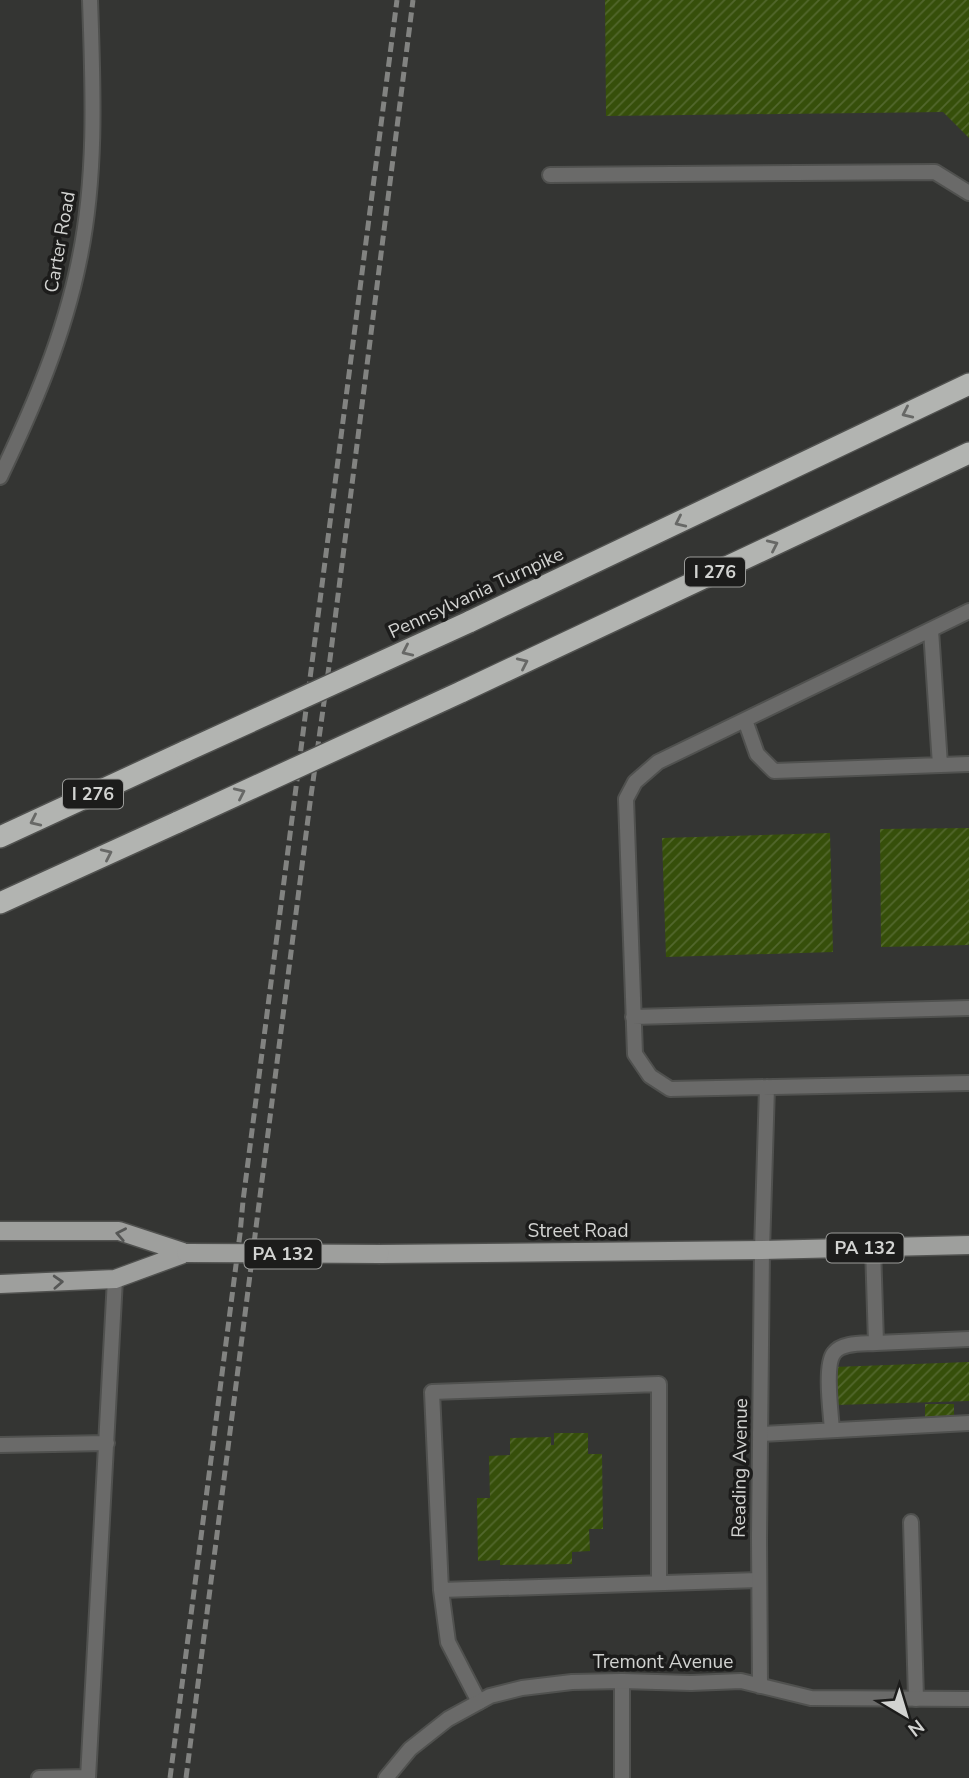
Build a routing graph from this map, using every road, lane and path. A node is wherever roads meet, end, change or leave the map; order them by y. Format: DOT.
graph roads {
  1 [pos="89,0"];
  2 [pos="551,174"];
  3 [pos="969,192"];
  4 [pos="969,384"];
  5 [pos="969,453"];
  6 [pos="0,477"];
  7 [pos="969,611"];
  8 [pos="931,629"];
  9 [pos="745,720"];
  10 [pos="969,764"];
  11 [pos="940,765"];
  12 [pos="0,837"];
  13 [pos="0,903"];
  14 [pos="969,1007"];
  15 [pos="633,1017"];
  16 [pos="969,1083"];
  17 [pos="767,1087"];
  18 [pos="0,1231"];
  19 [pos="969,1245"];
  20 [pos="873,1247"];
  21 [pos="762,1250"];
  22 [pos="186,1253"];
  23 [pos="116,1279"];
  24 [pos="0,1284"];
  25 [pos="969,1339"];
  26 [pos="876,1343"];
  27 [pos="969,1423"];
  28 [pos="832,1430"];
  29 [pos="760,1434"];
  30 [pos="107,1443"];
  31 [pos="0,1445"];
  32 [pos="911,1522"];
  33 [pos="759,1580"];
  34 [pos="659,1583"];
  35 [pos="440,1590"];
  36 [pos="622,1681"];
  37 [pos="760,1686"];
  38 [pos="916,1699"];
  39 [pos="969,1699"];
  40 [pos="479,1702"];
  41 [pos="88,1777"];
  42 [pos="39,1778"];
  43 [pos="386,1778"];
  44 [pos="622,1778"];
  1 -- 6 [label="street, Carter Road"];
  2 -- 3 [label="street"];
  4 -- 12 [label="highway, Pennsylvania Turnpike / I 276, one-way, bridge"];
  13 -- 5 [label="highway, I 276, one-way, bridge"];
  7 -- 8 [label="street"];
  8 -- 9 [label="street"];
  8 -- 11 [label="street"];
  9 -- 11 [label="street"];
  9 -- 15 [label="street"];
  10 -- 11 [label="street"];
  14 -- 15 [label="street"];
  15 -- 17 [label="street"];
  16 -- 17 [label="street"];
  17 -- 21 [label="street, Reading Avenue"];
  22 -- 18 [label="main road, Street Road / PA 132, one-way"];
  19 -- 20 [label="main road, Street Road / PA 132"];
  20 -- 21 [label="main road, Street Road / PA 132"];
  20 -- 26 [label="street"];
  21 -- 22 [label="main road, Street Road / PA 132, bridge"];
  21 -- 29 [label="street, Reading Avenue"];
  22 -- 23 [label="main road, Street Road / PA 132"];
  24 -- 23 [label="main road, Street Road / PA 132, one-way"];
  23 -- 30 [label="street"];
  25 -- 26 [label="street"];
  26 -- 28 [label="street"];
  27 -- 28 [label="street"];
  28 -- 29 [label="street"];
  29 -- 33 [label="street, Reading Avenue"];
  30 -- 31 [label="street"];
  30 -- 41 [label="street"];
  32 -- 38 [label="street"];
  33 -- 34 [label="street"];
  33 -- 37 [label="street, Reading Avenue"];
  34 -- 35 [label="street"];
  34 -- 35 [label="street"];
  35 -- 40 [label="street"];
  36 -- 37 [label="street, Tremont Avenue"];
  36 -- 40 [label="street, Tremont Avenue"];
  36 -- 44 [label="street"];
  37 -- 38 [label="street, Tremont Avenue"];
  38 -- 39 [label="street, Tremont Avenue"];
  40 -- 43 [label="street, Tremont Avenue"];
  41 -- 42 [label="street"];
}
